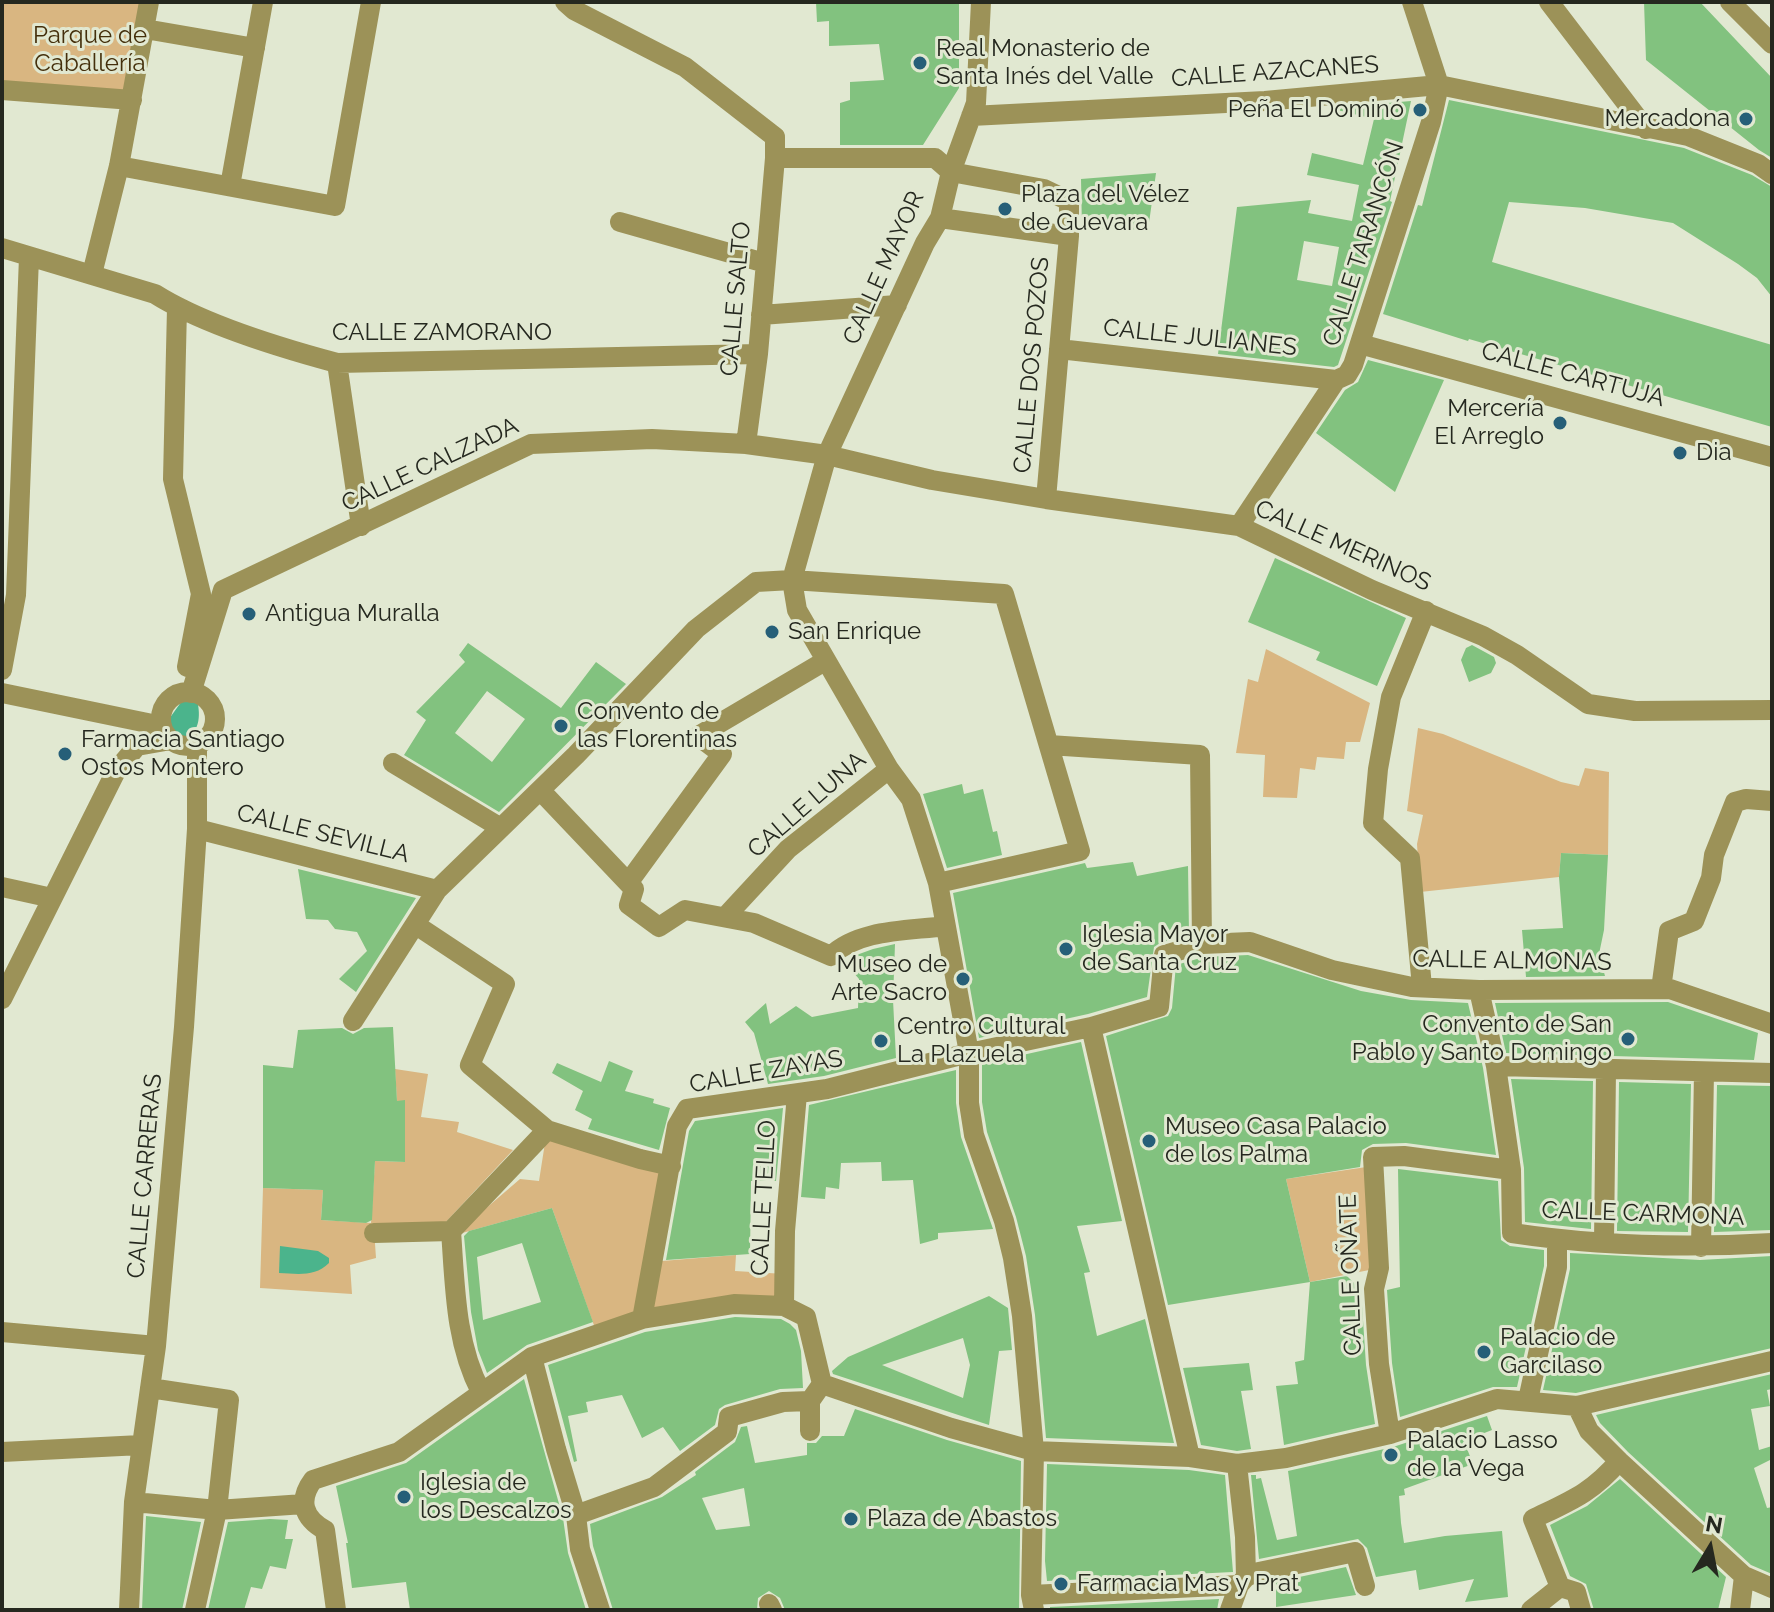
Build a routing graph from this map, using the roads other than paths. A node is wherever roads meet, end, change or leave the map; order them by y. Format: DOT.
graph roads {
  1 [pos="149,2"];
  2 [pos="263,2"];
  3 [pos="371,2"];
  4 [pos="565,2"];
  5 [pos="981,2"];
  6 [pos="1412,2"];
  7 [pos="1549,2"];
  8 [pos="1730,2"];
  9 [pos="145,29"];
  10 [pos="1772,44"];
  11 [pos="255,48"];
  12 [pos="1439,85"];
  13 [pos="2,90"];
  14 [pos="132,100"];
  15 [pos="971,116"];
  16 [pos="1646,129"];
  17 [pos="775,158"];
  18 [pos="119,166"];
  19 [pos="951,172"];
  20 [pos="1772,174"];
  21 [pos="230,186"];
  22 [pos="940,218"];
  23 [pos="620,222"];
  24 [pos="1069,236"];
  25 [pos="2,248"];
  26 [pos="29,257"];
  27 [pos="765,263"];
  28 [pos="92,274"];
  29 [pos="897,305"];
  30 [pos="177,308"];
  31 [pos="761,315"];
  32 [pos="1360,344"];
  33 [pos="1059,349"];
  34 [pos="758,354"];
  35 [pos="337,363"];
  36 [pos="1336,380"];
  37 [pos="746,444"];
  38 [pos="827,455"];
  39 [pos="1772,457"];
  40 [pos="1046,499"];
  41 [pos="361,526"];
  42 [pos="1239,526"];
  43 [pos="792,580"];
  44 [pos="1426,611"];
  45 [pos="825,661"];
  46 [pos="2,670"];
  47 [pos="2,693"];
  48 [pos="186,693"];
  49 [pos="1772,710"];
  50 [pos="166,733"];
  51 [pos="197,744"];
  52 [pos="1049,745"];
  53 [pos="393,763"];
  54 [pos="889,769"];
  55 [pos="540,790"];
  56 [pos="1772,801"];
  57 [pos="501,828"];
  58 [pos="197,829"];
  59 [pos="628,883"];
  60 [pos="938,883"];
  61 [pos="2,887"];
  62 [pos="437,890"];
  63 [pos="52,898"];
  64 [pos="726,916"];
  65 [pos="416,925"];
  66 [pos="945,926"];
  67 [pos="1202,944"];
  68 [pos="1422,987"];
  69 [pos="1661,989"];
  70 [pos="1479,990"];
  71 [pos="2,999"];
  72 [pos="353,1021"];
  73 [pos="1772,1024"];
  74 [pos="1091,1027"];
  75 [pos="969,1053"];
  76 [pos="1496,1066"];
  77 [pos="1606,1070"];
  78 [pos="1704,1072"];
  79 [pos="1772,1073"];
  80 [pos="797,1094"];
  81 [pos="547,1130"];
  82 [pos="671,1166"];
  83 [pos="1511,1170"];
  84 [pos="451,1231"];
  85 [pos="374,1233"];
  86 [pos="1557,1240"];
  87 [pos="1604,1242"];
  88 [pos="1772,1243"];
  89 [pos="1701,1247"];
  90 [pos="784,1306"];
  91 [pos="642,1319"];
  92 [pos="2,1332"];
  93 [pos="156,1346"];
  94 [pos="532,1357"];
  95 [pos="1772,1361"];
  96 [pos="150,1388"];
  97 [pos="481,1392"];
  98 [pos="816,1392"];
  99 [pos="1528,1400"];
  100 [pos="1577,1406"];
  101 [pos="810,1431"];
  102 [pos="1390,1434"];
  103 [pos="141,1445"];
  104 [pos="1034,1451"];
  105 [pos="2,1452"];
  106 [pos="1190,1457"];
  107 [pos="1619,1461"];
  108 [pos="1237,1464"];
  109 [pos="134,1502"];
  110 [pos="304,1504"];
  111 [pos="217,1510"];
  112 [pos="576,1515"];
  113 [pos="1744,1576"];
  114 [pos="1242,1581"];
  115 [pos="1365,1586"];
  116 [pos="1560,1587"];
  117 [pos="1772,1588"];
  118 [pos="1033,1602"];
  119 [pos="129,1610"];
  120 [pos="195,1610"];
  121 [pos="336,1610"];
  122 [pos="600,1610"];
  123 [pos="1230,1610"];
  124 [pos="1531,1610"];
  125 [pos="1581,1610"];
  126 [pos="1740,1610"];
  1 -- 9 [label="street"];
  2 -- 11 [label="street"];
  3 -- 21 [label="street"];
  4 -- 17 [label="street"];
  5 -- 15 [label="street, CALLE MAYOR"];
  6 -- 12 [label="street"];
  7 -- 16 [label="street"];
  8 -- 10 [label="street"];
  9 -- 11 [label="street"];
  9 -- 14 [label="street"];
  11 -- 21 [label="street"];
  12 -- 15 [label="street, CALLE AZACANES"];
  12 -- 16 [label="street, CALLE AZACANES"];
  12 -- 32 [label="street, CALLE TARANCÓN"];
  13 -- 14 [label="street"];
  14 -- 18 [label="street"];
  15 -- 19 [label="street, CALLE MAYOR"];
  16 -- 20 [label="street, CALLE AZACANES"];
  17 -- 19 [label="street"];
  17 -- 27 [label="street, CALLE SALTO"];
  18 -- 21 [label="street"];
  18 -- 28 [label="street"];
  19 -- 22 [label="street, CALLE MAYOR"];
  19 -- 24 [label="street, CALLE DOS POZOS"];
  22 -- 24 [label="street"];
  22 -- 29 [label="street, CALLE MAYOR"];
  23 -- 27 [label="street"];
  24 -- 33 [label="street, CALLE DOS POZOS"];
  25 -- 26 [label="street, CALLE ZAMORANO"];
  26 -- 28 [label="street, CALLE ZAMORANO"];
  26 -- 46 [label="street"];
  27 -- 31 [label="street, CALLE SALTO"];
  28 -- 30 [label="street, CALLE ZAMORANO"];
  29 -- 31 [label="street"];
  29 -- 38 [label="street, CALLE MAYOR"];
  30 -- 35 [label="street, CALLE ZAMORANO"];
  30 -- 48 [label="street"];
  31 -- 34 [label="street, CALLE SALTO"];
  32 -- 36 [label="street, CALLE TARANCÓN"];
  32 -- 39 [label="street, CALLE CARTUJA"];
  33 -- 36 [label="street, CALLE JULIANES"];
  33 -- 40 [label="street, CALLE DOS POZOS"];
  34 -- 35 [label="street, CALLE ZAMORANO"];
  34 -- 37 [label="street, CALLE SALTO"];
  35 -- 41 [label="street"];
  36 -- 42 [label="street, CALLE TARANCÓN"];
  37 -- 38 [label="street, CALLE CALZADA"];
  37 -- 41 [label="street, CALLE CALZADA"];
  38 -- 40 [label="street, CALLE MERINOS"];
  38 -- 43 [label="street, CALLE MAYOR"];
  40 -- 42 [label="street, CALLE MERINOS"];
  41 -- 48 [label="street, CALLE CALZADA"];
  42 -- 44 [label="street, CALLE MERINOS"];
  43 -- 45 [label="street"];
  43 -- 52 [label="street"];
  43 -- 55 [label="street"];
  44 -- 49 [label="street, CALLE MERINOS"];
  44 -- 68 [label="street"];
  45 -- 54 [label="street"];
  45 -- 59 [label="street"];
  47 -- 50 [label="street"];
  48 -- 50 [label="street"];
  48 -- 51 [label="street"];
  50 -- 51 [label="street"];
  50 -- 63 [label="street"];
  51 -- 58 [label="street, CALLE CARRERAS"];
  52 -- 60 [label="street"];
  52 -- 67 [label="street"];
  53 -- 57 [label="street"];
  54 -- 60 [label="street"];
  54 -- 64 [label="street, CALLE LUNA"];
  55 -- 57 [label="street"];
  55 -- 59 [label="street"];
  56 -- 69 [label="street"];
  57 -- 62 [label="street"];
  58 -- 62 [label="street, CALLE SEVILLA"];
  58 -- 93 [label="street, CALLE CARRERAS"];
  59 -- 64 [label="street"];
  60 -- 66 [label="street"];
  61 -- 63 [label="street"];
  62 -- 65 [label="street"];
  63 -- 71 [label="street"];
  64 -- 66 [label="street"];
  65 -- 72 [label="street"];
  65 -- 81 [label="street"];
  66 -- 75 [label="street"];
  67 -- 68 [label="street, CALLE ALMONAS"];
  67 -- 74 [label="street, CALLE ALMONAS"];
  68 -- 70 [label="street, CALLE ALMONAS"];
  69 -- 70 [label="street, CALLE ALMONAS"];
  69 -- 73 [label="street, CALLE ALMONAS"];
  70 -- 76 [label="street"];
  74 -- 75 [label="street, CALLE ZAYAS"];
  74 -- 106 [label="street"];
  75 -- 80 [label="street, CALLE ZAYAS"];
  75 -- 104 [label="street"];
  76 -- 77 [label="street"];
  76 -- 83 [label="street"];
  77 -- 78 [label="street"];
  77 -- 87 [label="street"];
  78 -- 79 [label="street"];
  78 -- 89 [label="street"];
  80 -- 82 [label="street, CALLE ZAYAS"];
  80 -- 90 [label="street, CALLE TELLO"];
  81 -- 82 [label="street"];
  81 -- 84 [label="street"];
  82 -- 91 [label="street, CALLE ZAYAS"];
  83 -- 86 [label="street, CALLE CARMONA"];
  83 -- 102 [label="street, CALLE OÑATE"];
  84 -- 85 [label="street"];
  84 -- 97 [label="street"];
  86 -- 87 [label="street, CALLE CARMONA"];
  86 -- 99 [label="street"];
  87 -- 89 [label="street, CALLE CARMONA"];
  88 -- 89 [label="street, CALLE CARMONA"];
  90 -- 91 [label="street"];
  90 -- 98 [label="street"];
  91 -- 94 [label="street"];
  92 -- 93 [label="street"];
  93 -- 96 [label="street, CALLE CARRERAS"];
  94 -- 97 [label="street"];
  94 -- 112 [label="street"];
  95 -- 100 [label="street"];
  96 -- 103 [label="street, CALLE CARRERAS"];
  96 -- 111 [label="street"];
  97 -- 110 [label="street"];
  98 -- 101 [label="street"];
  98 -- 104 [label="street"];
  98 -- 112 [label="street"];
  99 -- 100 [label="street"];
  99 -- 102 [label="street"];
  100 -- 107 [label="street"];
  102 -- 108 [label="street"];
  103 -- 105 [label="street"];
  103 -- 109 [label="street, CALLE CARRERAS"];
  104 -- 106 [label="street"];
  104 -- 118 [label="street"];
  106 -- 108 [label="street"];
  107 -- 113 [label="street"];
  107 -- 116 [label="street"];
  108 -- 114 [label="street"];
  109 -- 111 [label="street"];
  109 -- 119 [label="street, CALLE CARRERAS"];
  110 -- 111 [label="street"];
  110 -- 121 [label="street"];
  111 -- 120 [label="street"];
  112 -- 122 [label="street"];
  113 -- 117 [label="street"];
  113 -- 126 [label="street"];
  114 -- 115 [label="street"];
  114 -- 118 [label="street"];
  114 -- 123 [label="street"];
  116 -- 124 [label="street"];
  116 -- 125 [label="street"];
}
